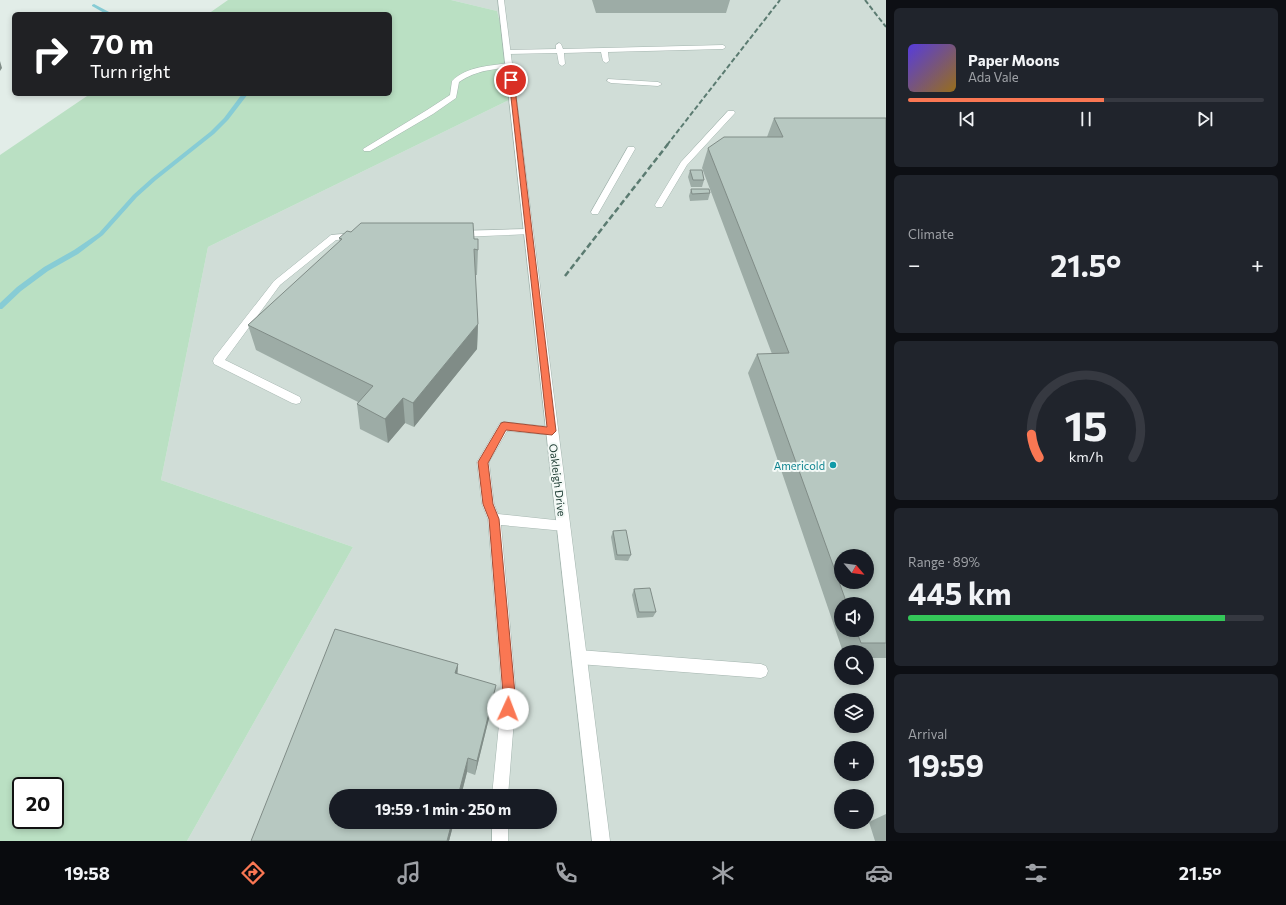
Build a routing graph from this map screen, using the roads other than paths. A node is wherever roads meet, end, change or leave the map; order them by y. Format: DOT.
graph roads {
  1 [pos="501,0"];
  2 [pos="559,47"];
  3 [pos="722,47"];
  4 [pos="604,50"];
  5 [pos="507,52"];
  6 [pos="606,61"];
  7 [pos="562,64"];
  8 [pos="509,65"];
  9 [pos="611,81"];
  10 [pos="658,84"];
  11 [pos="731,112"];
  12 [pos="367,148"];
  13 [pos="631,149"];
  14 [pos="659,205"];
  15 [pos="595,212"];
  16 [pos="528,232"];
  17 [pos="449,234"];
  18 [pos="365,236"];
  19 [pos="296,400"];
  20 [pos="552,431"];
  21 [pos="494,519"];
  22 [pos="564,526"];
  23 [pos="579,657"];
  24 [pos="761,671"];
  25 [pos="501,789"];
  26 [pos="500,829"];
  27 [pos="500,841"];
  28 [pos="601,841"];
  1 -- 5 [label="street, Oakleigh Drive"];
  2 -- 4 [label="lane"];
  2 -- 5 [label="lane"];
  2 -- 7 [label="lane"];
  3 -- 4 [label="lane"];
  4 -- 6 [label="lane"];
  5 -- 8 [label="street, Oakleigh Drive"];
  8 -- 12 [label="lane"];
  8 -- 16 [label="street, Oakleigh Drive"];
  9 -- 10 [label="lane"];
  11 -- 14 [label="lane"];
  13 -- 15 [label="lane"];
  16 -- 17 [label="lane"];
  16 -- 20 [label="street, Oakleigh Drive"];
  18 -- 19 [label="lane"];
  20 -- 21 [label="lane"];
  20 -- 22 [label="street, Oakleigh Drive"];
  21 -- 22 [label="lane"];
  21 -- 25 [label="lane"];
  22 -- 23 [label="street, Oakleigh Drive"];
  23 -- 24 [label="lane"];
  23 -- 28 [label="street, Oakleigh Drive"];
  26 -- 27 [label="lane"];
}
